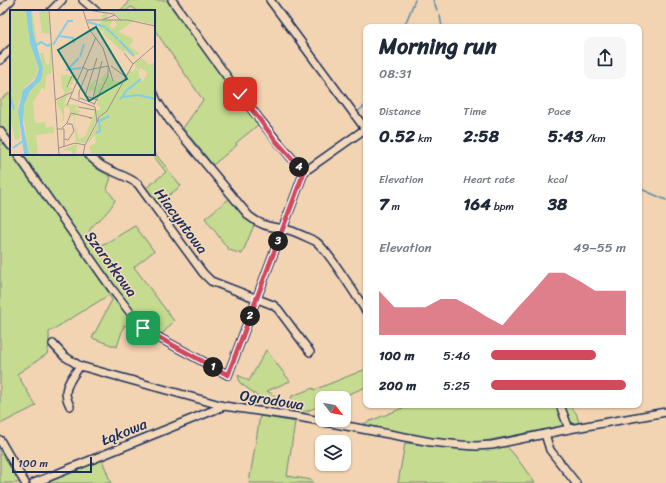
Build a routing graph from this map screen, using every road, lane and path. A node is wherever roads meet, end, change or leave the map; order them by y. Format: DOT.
graph roads {
  1 [pos="11,0"];
  2 [pos="62,0"];
  3 [pos="83,0"];
  4 [pos="172,0"];
  5 [pos="270,0"];
  6 [pos="0,10"];
  7 [pos="52,10"];
  8 [pos="95,10"];
  9 [pos="10,52"];
  10 [pos="0,60"];
  11 [pos="155,98"];
  12 [pos="363,126"];
  13 [pos="0,131"];
  14 [pos="363,132"];
  15 [pos="10,145"];
  16 [pos="18,155"];
  17 [pos="89,155"];
  18 [pos="304,172"];
  19 [pos="282,229"];
  20 [pos="257,298"];
  21 [pos="363,306"];
  22 [pos="53,344"];
  23 [pos="310,352"];
  24 [pos="80,366"];
  25 [pos="70,406"];
  26 [pos="224,406"];
  27 [pos="561,408"];
  28 [pos="666,412"];
  29 [pos="569,429"];
  30 [pos="545,434"];
  31 [pos="0,440"];
  32 [pos="25,483"];
  33 [pos="34,483"];
  34 [pos="576,483"];
  1 -- 6 [label="street"];
  2 -- 7 [label="street"];
  3 -- 8 [label="street"];
  4 -- 18 [label="street"];
  5 -- 12 [label="street"];
  9 -- 10 [label="street"];
  11 -- 19 [label="street"];
  13 -- 15 [label="street"];
  14 -- 18 [label="street"];
  16 -- 20 [label="street, Szarotkowa"];
  17 -- 20 [label="street, Hiacyntowa"];
  18 -- 19 [label="street"];
  19 -- 20 [label="street"];
  19 -- 21 [label="street"];
  20 -- 23 [label="street, Hiacyntowa"];
  22 -- 24 [label="street, Ogrodowa"];
  24 -- 25 [label="street"];
  24 -- 26 [label="street, Ogrodowa"];
  26 -- 30 [label="street, Ogrodowa"];
  26 -- 33 [label="street, Łąkowa"];
  27 -- 29 [label="street"];
  28 -- 29 [label="street, Ogrodowa"];
  29 -- 30 [label="street, Ogrodowa"];
  30 -- 34 [label="street"];
  31 -- 32 [label="street"];
}
